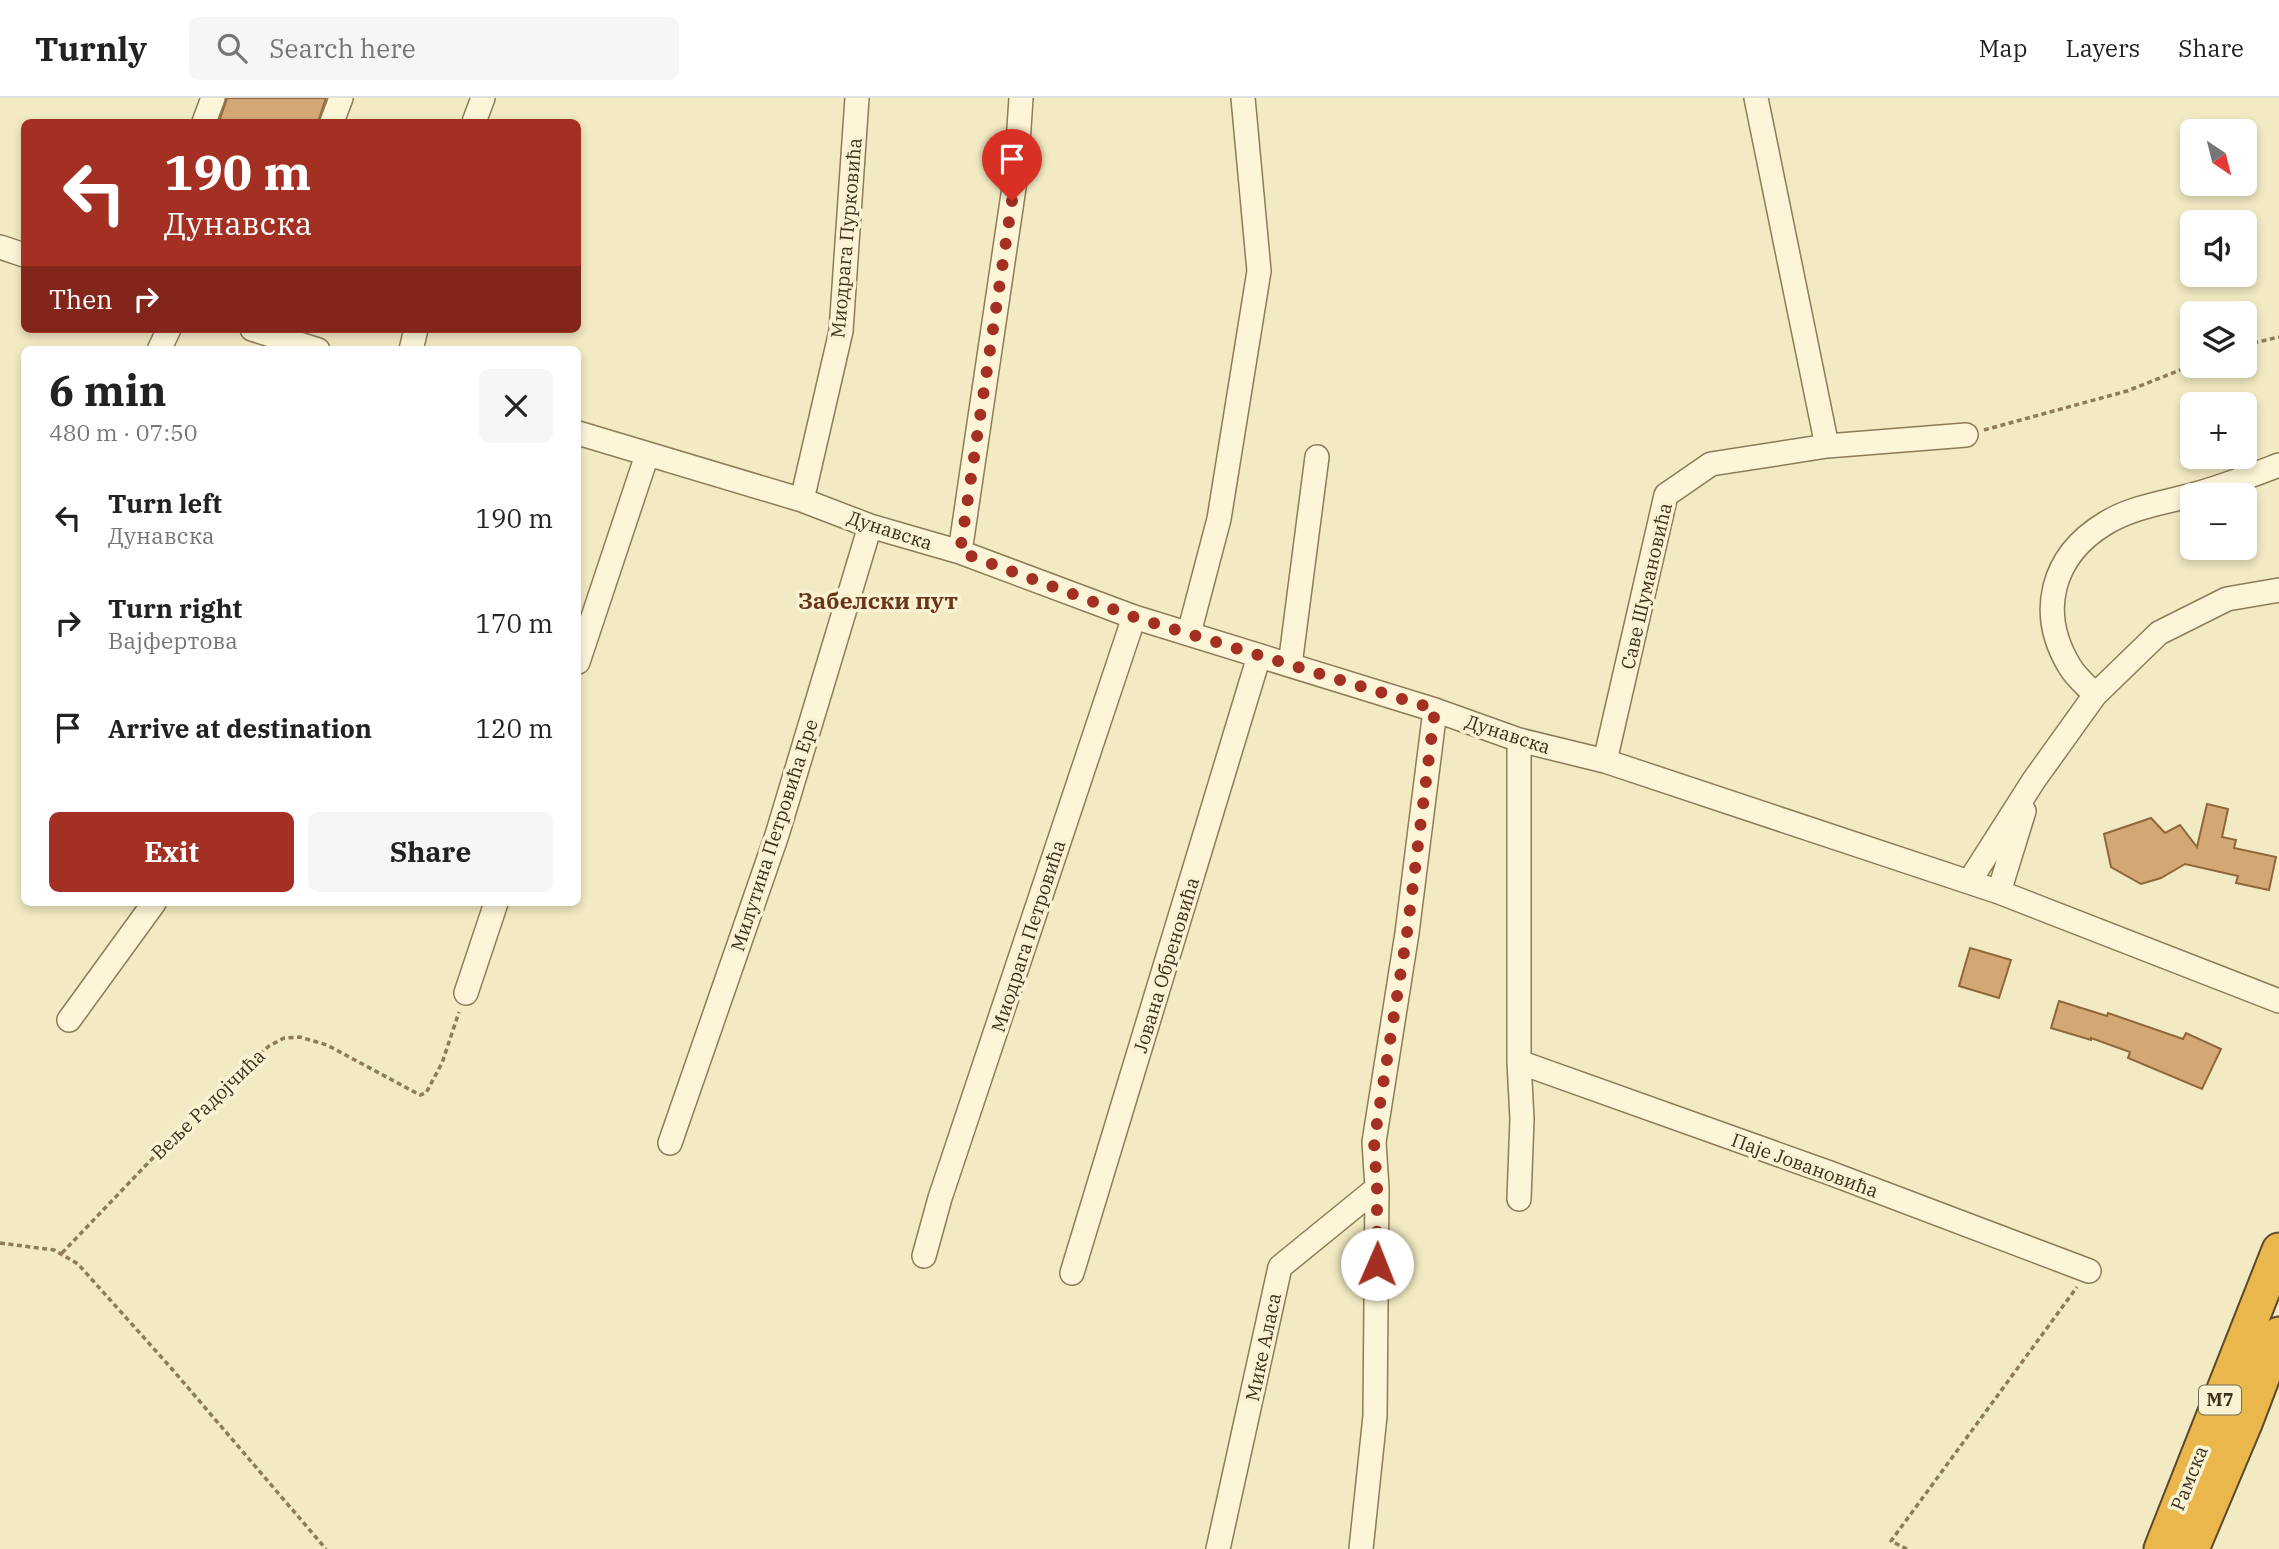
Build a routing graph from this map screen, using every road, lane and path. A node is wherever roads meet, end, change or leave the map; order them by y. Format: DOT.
graph roads {
  1 [pos="213,98"];
  2 [pos="341,98"];
  3 [pos="483,98"];
  4 [pos="857,98"];
  5 [pos="1021,98"];
  6 [pos="1243,98"];
  7 [pos="1756,98"];
  8 [pos="205,119"];
  9 [pos="333,119"];
  10 [pos="475,119"];
  11 [pos="0,247"];
  12 [pos="21,254"];
  13 [pos="266,333"];
  14 [pos="2279,337"];
  15 [pos="2257,340"];
  16 [pos="306,346"];
  17 [pos="2180,371"];
  18 [pos="581,434"];
  19 [pos="1966,435"];
  20 [pos="1827,446"];
  21 [pos="647,455"];
  22 [pos="1317,457"];
  23 [pos="2279,465"];
  24 [pos="802,500"];
  25 [pos="870,526"];
  26 [pos="960,552"];
  27 [pos="2279,590"];
  28 [pos="1134,617"];
  29 [pos="1189,633"];
  30 [pos="581,653"];
  31 [pos="1259,656"];
  32 [pos="1290,665"];
  33 [pos="2095,695"];
  34 [pos="1435,709"];
  35 [pos="1519,740"];
  36 [pos="1605,761"];
  37 [pos="2034,780"];
  38 [pos="1969,882"];
  39 [pos="1999,892"];
  40 [pos="152,906"];
  41 [pos="495,906"];
  42 [pos="466,993"];
  43 [pos="2279,1001"];
  44 [pos="69,1020"];
  45 [pos="1519,1062"];
  46 [pos="670,1143"];
  47 [pos="1377,1188"];
  48 [pos="1519,1199"];
  49 [pos="0,1243"];
  50 [pos="2279,1250"];
  51 [pos="62,1253"];
  52 [pos="924,1256"];
  53 [pos="2089,1271"];
  54 [pos="1072,1273"];
  55 [pos="2279,1334"];
  56 [pos="326,1549"];
  57 [pos="1218,1549"];
  58 [pos="1361,1549"];
  59 [pos="1907,1549"];
  60 [pos="2161,1549"];
  61 [pos="2192,1549"];
  1 -- 8 [label="street"];
  2 -- 9 [label="street"];
  3 -- 10 [label="street"];
  4 -- 24 [label="street, Миодрага Пурковића"];
  5 -- 26 [label="street"];
  6 -- 29 [label="street"];
  7 -- 20 [label="street"];
  11 -- 12 [label="street"];
  13 -- 16 [label="street"];
  14 -- 15 [label="path"];
  17 -- 19 [label="path"];
  18 -- 21 [label="street, Дунавска"];
  19 -- 20 [label="street, Саве Шумановића"];
  20 -- 36 [label="street, Саве Шумановића"];
  21 -- 24 [label="street, Дунавска"];
  21 -- 30 [label="street"];
  22 -- 32 [label="street"];
  23 -- 33 [label="street"];
  24 -- 25 [label="street, Дунавска"];
  25 -- 26 [label="street, Дунавска"];
  25 -- 46 [label="street, Милутина Петровића Ере"];
  26 -- 28 [label="street, Дунавска"];
  27 -- 33 [label="street"];
  28 -- 29 [label="street, Дунавска"];
  28 -- 52 [label="street, Миодрага Петровића"];
  29 -- 31 [label="street, Дунавска"];
  31 -- 32 [label="street, Дунавска"];
  31 -- 54 [label="street, Јована Обреновића"];
  32 -- 34 [label="street, Дунавска"];
  33 -- 37 [label="street"];
  34 -- 35 [label="street, Дунавска"];
  34 -- 47 [label="street"];
  35 -- 36 [label="street, Дунавска"];
  35 -- 45 [label="street"];
  36 -- 38 [label="street, Дунавска"];
  37 -- 38 [label="street"];
  37 -- 39 [label="street"];
  38 -- 39 [label="street, Дунавска"];
  39 -- 43 [label="street, Дунавска"];
  40 -- 44 [label="street"];
  41 -- 42 [label="street"];
  42 -- 51 [label="path, Веље Радојчића"];
  45 -- 48 [label="street"];
  45 -- 53 [label="street, Паје Јовановића"];
  47 -- 57 [label="street, Мике Аласа"];
  47 -- 58 [label="street"];
  49 -- 51 [label="path"];
  50 -- 60 [label="highway, Рамска / M7"];
  51 -- 56 [label="path"];
  53 -- 59 [label="path"];
  55 -- 61 [label="highway, Рамска / M7"];
}
